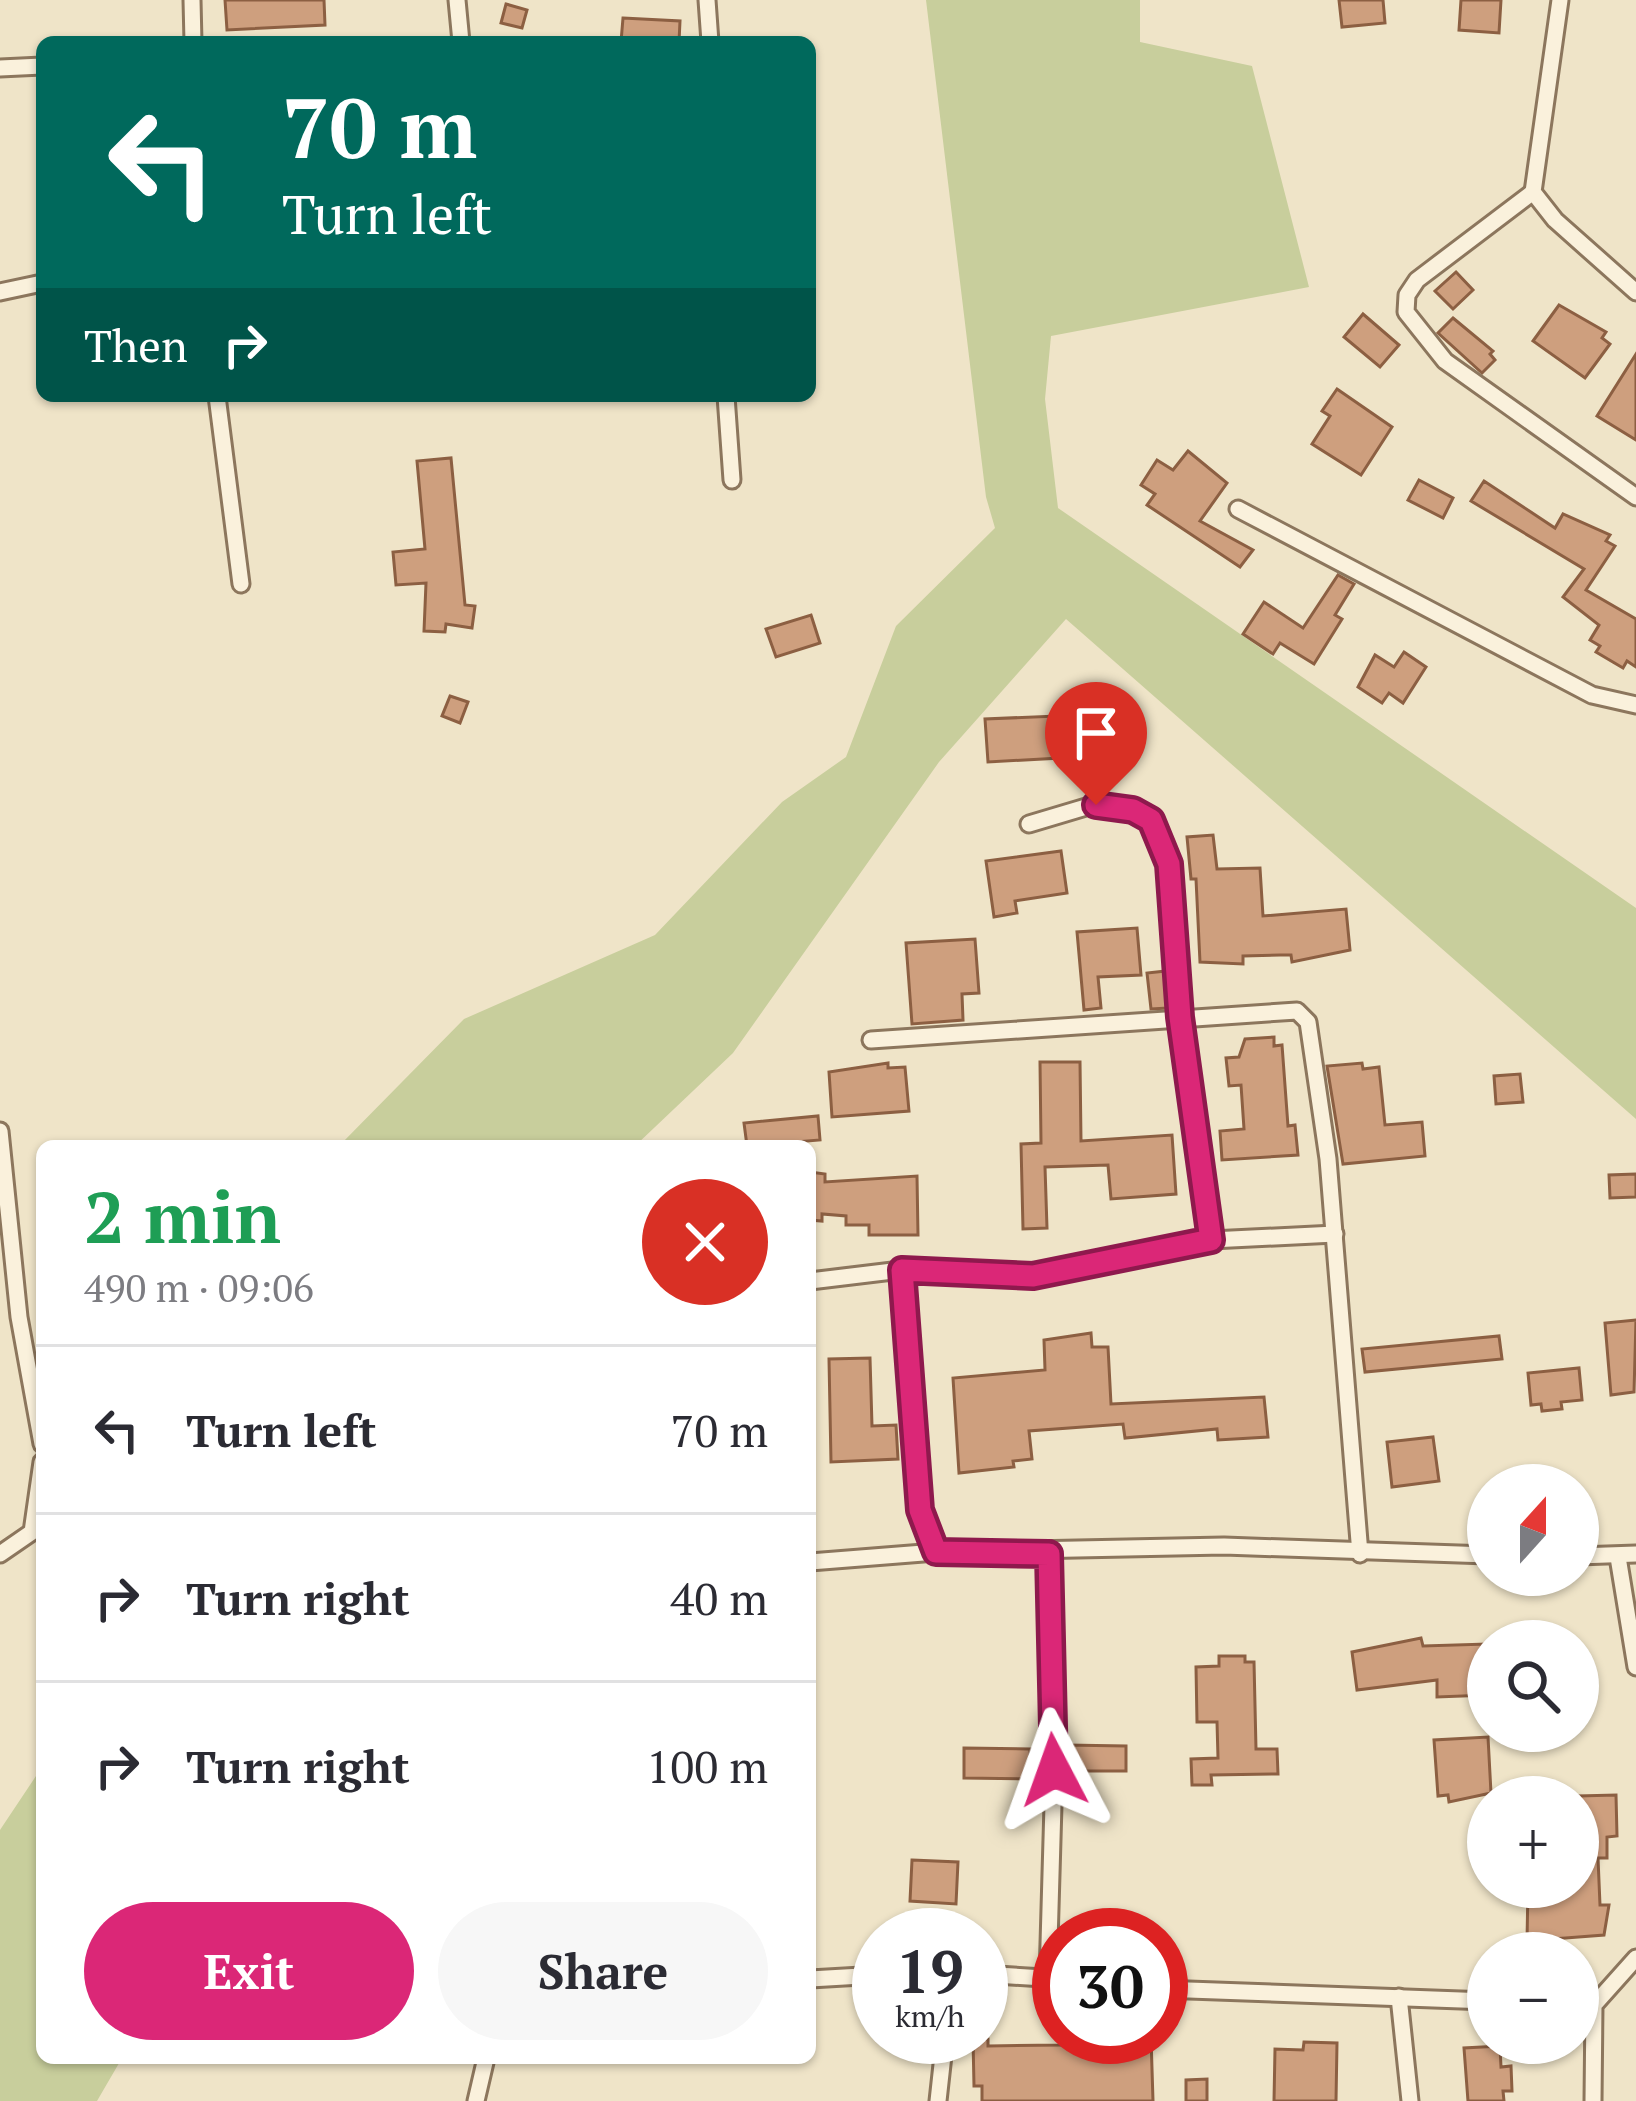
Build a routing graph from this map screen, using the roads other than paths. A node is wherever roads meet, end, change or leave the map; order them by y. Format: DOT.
graph roads {
  1 [pos="193,0"];
  2 [pos="457,0"];
  3 [pos="707,0"];
  4 [pos="1560,0"];
  5 [pos="193,36"];
  6 [pos="460,36"];
  7 [pos="710,36"];
  8 [pos="36,66"];
  9 [pos="0,68"];
  10 [pos="1532,192"];
  11 [pos="36,284"];
  12 [pos="0,292"];
  13 [pos="1636,292"];
  14 [pos="218,402"];
  15 [pos="726,402"];
  16 [pos="732,480"];
  17 [pos="1636,497"];
  18 [pos="1238,509"];
  19 [pos="241,584"];
  20 [pos="1636,706"];
  21 [pos="1029,824"];
  22 [pos="1180,1017"];
  23 [pos="871,1040"];
  24 [pos="0,1131"];
  25 [pos="1335,1234"];
  26 [pos="1211,1240"];
  27 [pos="902,1270"];
  28 [pos="816,1280"];
  29 [pos="36,1411"];
  30 [pos="36,1504"];
  31 [pos="936,1552"];
  32 [pos="0,1554"];
  33 [pos="1049,1554"];
  34 [pos="1360,1554"];
  35 [pos="1636,1554"];
  36 [pos="1467,1555"];
  37 [pos="1599,1557"];
  38 [pos="1618,1557"];
  39 [pos="816,1562"];
  40 [pos="1636,1667"];
  41 [pos="1054,1908"];
  42 [pos="1636,1958"];
  43 [pos="852,1977"];
  44 [pos="816,1979"];
  45 [pos="1188,1990"];
  46 [pos="1599,1993"];
  47 [pos="1399,1997"];
  48 [pos="1467,2000"];
  49 [pos="485,2064"];
  50 [pos="942,2064"];
  51 [pos="1590,2064"];
  52 [pos="476,2101"];
  53 [pos="938,2101"];
  54 [pos="1410,2101"];
  55 [pos="1593,2101"];
  1 -- 5 [label="street"];
  2 -- 6 [label="street"];
  3 -- 7 [label="street"];
  4 -- 10 [label="street"];
  8 -- 9 [label="street"];
  10 -- 13 [label="street"];
  10 -- 17 [label="street"];
  11 -- 12 [label="street"];
  14 -- 19 [label="street"];
  15 -- 16 [label="street"];
  18 -- 20 [label="street"];
  21 -- 22 [label="street"];
  22 -- 23 [label="street"];
  22 -- 25 [label="street"];
  22 -- 26 [label="street"];
  24 -- 29 [label="street"];
  25 -- 26 [label="street"];
  25 -- 34 [label="street"];
  26 -- 27 [label="street"];
  27 -- 28 [label="street"];
  27 -- 31 [label="street"];
  30 -- 32 [label="street"];
  31 -- 33 [label="street"];
  31 -- 39 [label="street"];
  33 -- 34 [label="street"];
  33 -- 41 [label="street"];
  34 -- 36 [label="street"];
  35 -- 38 [label="street"];
  37 -- 38 [label="street"];
  38 -- 40 [label="street"];
  42 -- 46 [label="street"];
  43 -- 44 [label="street"];
  45 -- 47 [label="street"];
  47 -- 48 [label="street"];
  47 -- 54 [label="street"];
  49 -- 52 [label="street"];
  50 -- 53 [label="street"];
  51 -- 55 [label="street"];
}
